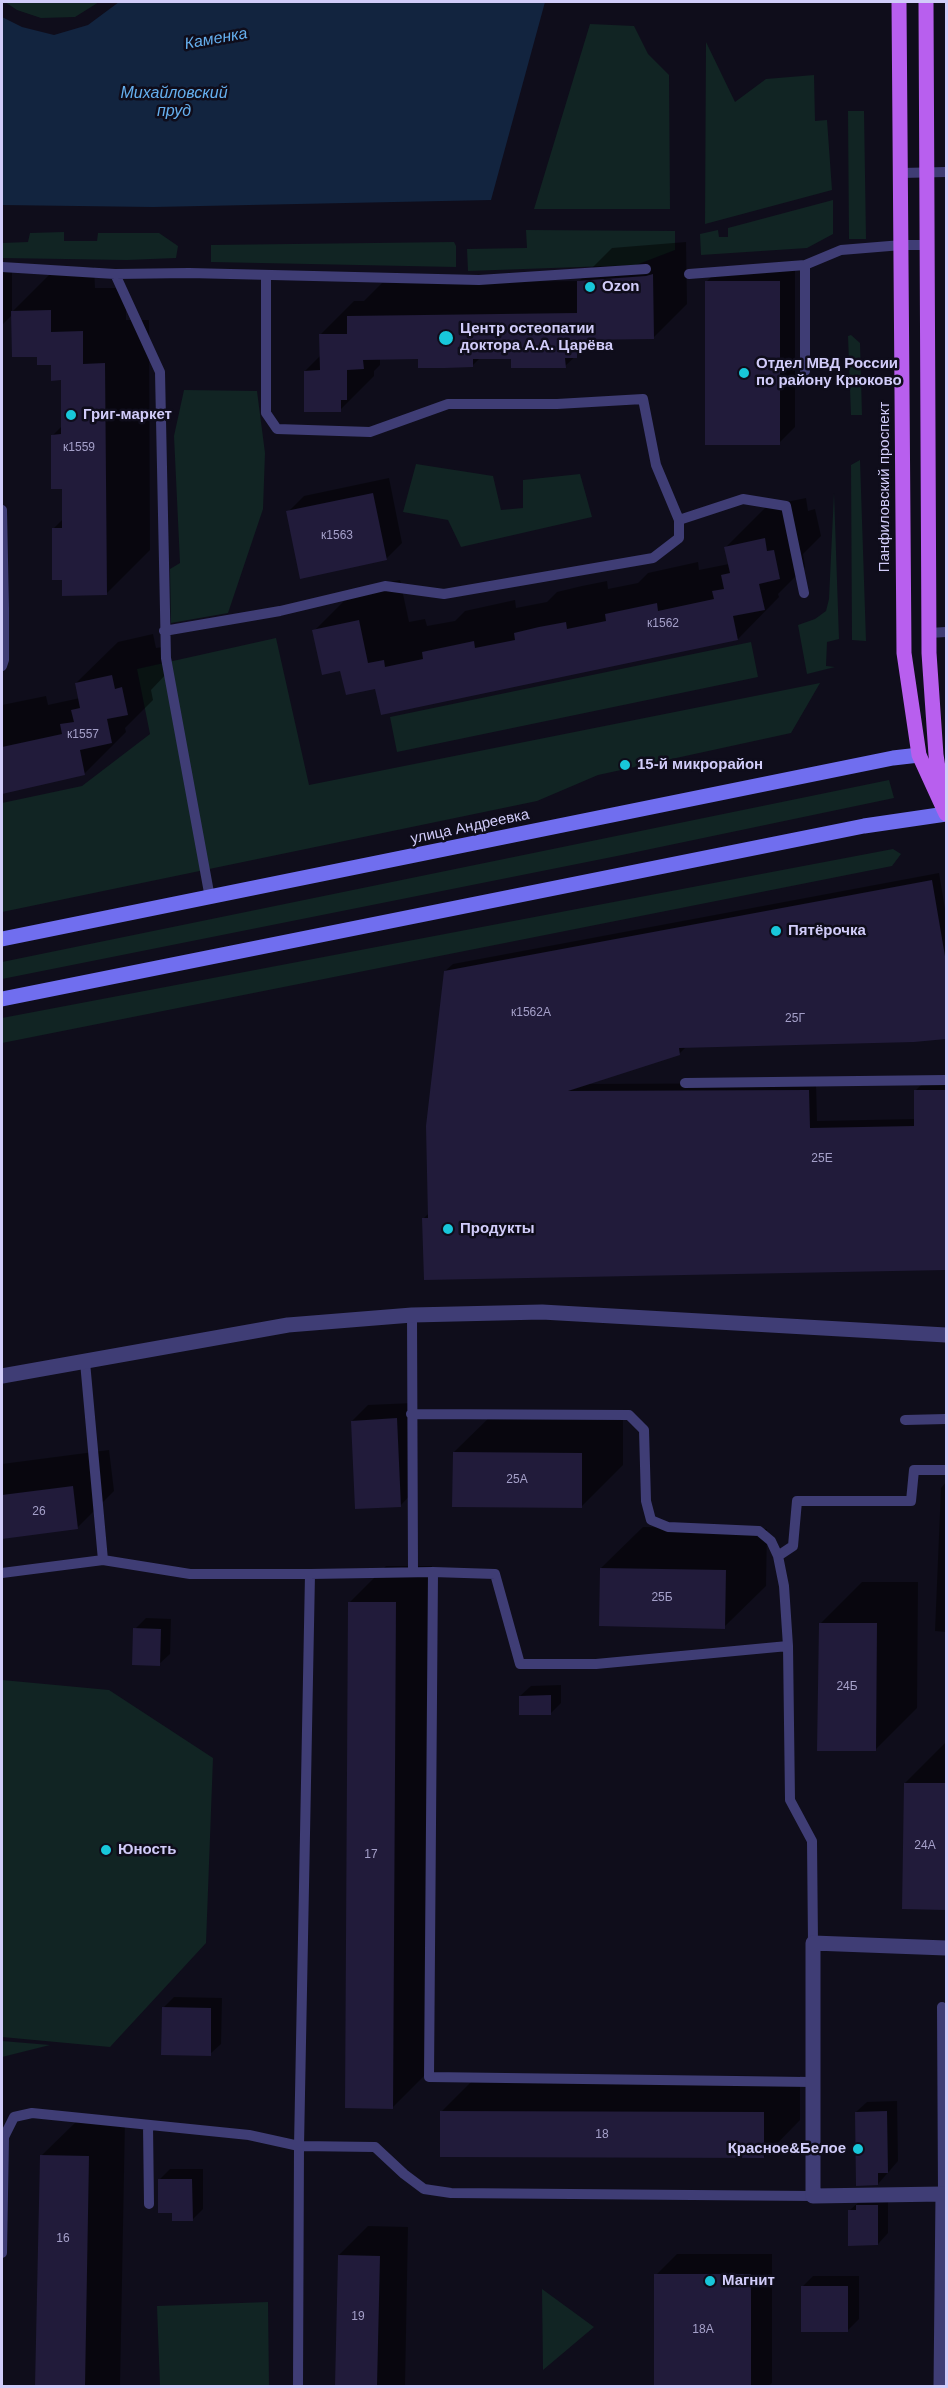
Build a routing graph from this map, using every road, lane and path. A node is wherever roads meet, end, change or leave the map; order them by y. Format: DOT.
graph roads {
  1 [pos="900,2"];
  2 [pos="926,2"];
  3 [pos="927,172"];
  4 [pos="946,172"];
  5 [pos="901,173"];
  6 [pos="902,245"];
  7 [pos="927,245"];
  8 [pos="805,265"];
  9 [pos="2,267"];
  10 [pos="646,269"];
  11 [pos="115,274"];
  12 [pos="689,274"];
  13 [pos="266,276"];
  14 [pos="805,371"];
  15 [pos="2,510"];
  16 [pos="679,520"];
  17 [pos="804,593"];
  18 [pos="164,631"];
  19 [pos="946,632"];
  20 [pos="929,633"];
  21 [pos="2,666"];
  22 [pos="919,755"];
  23 [pos="941,755"];
  24 [pos="946,816"];
  25 [pos="210,898"];
  26 [pos="2,939"];
  27 [pos="2,999"];
  28 [pos="946,1080"];
  29 [pos="685,1083"];
  30 [pos="412,1315"];
  31 [pos="946,1335"];
  32 [pos="85,1362"];
  33 [pos="2,1376"];
  34 [pos="411,1414"];
  35 [pos="946,1419"];
  36 [pos="904,1420"];
  37 [pos="946,1470"];
  38 [pos="778,1556"];
  39 [pos="103,1560"];
  40 [pos="413,1572"];
  41 [pos="433,1572"];
  42 [pos="2,1573"];
  43 [pos="310,1574"];
  44 [pos="788,1646"];
  45 [pos="813,1942"];
  46 [pos="946,1948"];
  47 [pos="942,2007"];
  48 [pos="813,2082"];
  49 [pos="148,2125"];
  50 [pos="299,2146"];
  51 [pos="943,2194"];
  52 [pos="813,2196"];
  53 [pos="149,2204"];
  54 [pos="2,2253"];
  55 [pos="298,2386"];
  56 [pos="941,2386"];
  1 -- 5 [label="main road, Панфиловский проспект"];
  2 -- 3 [label="main road"];
  3 -- 4 [label="lane"];
  3 -- 5 [label="lane"];
  3 -- 7 [label="main road"];
  5 -- 6 [label="main road, Панфиловский проспект"];
  6 -- 7 [label="lane"];
  6 -- 8 [label="lane"];
  6 -- 22 [label="main road, Панфиловский проспект"];
  7 -- 20 [label="main road"];
  8 -- 12 [label="lane"];
  8 -- 14 [label="lane"];
  9 -- 11 [label="lane"];
  10 -- 13 [label="lane"];
  11 -- 13 [label="lane"];
  11 -- 18 [label="lane"];
  13 -- 16 [label="lane"];
  15 -- 21 [label="lane"];
  16 -- 17 [label="lane"];
  16 -- 18 [label="lane"];
  18 -- 25 [label="lane"];
  19 -- 20 [label="lane"];
  20 -- 23 [label="main road"];
  22 -- 23 [label="main road, улица Андреевка"];
  22 -- 24 [label="main road, Панфиловский проспект"];
  22 -- 25 [label="main road, улица Андреевка"];
  23 -- 24 [label="main road"];
  24 -- 27 [label="main road"];
  25 -- 26 [label="main road, улица Андреевка"];
  28 -- 29 [label="lane"];
  30 -- 31 [label="street"];
  30 -- 32 [label="street"];
  30 -- 34 [label="lane"];
  32 -- 33 [label="street"];
  32 -- 39 [label="lane"];
  34 -- 38 [label="lane"];
  34 -- 40 [label="lane"];
  35 -- 36 [label="lane"];
  37 -- 38 [label="lane"];
  38 -- 44 [label="lane"];
  39 -- 42 [label="lane"];
  39 -- 43 [label="lane"];
  40 -- 41 [label="lane"];
  40 -- 43 [label="lane"];
  41 -- 44 [label="lane"];
  41 -- 48 [label="lane"];
  43 -- 50 [label="lane"];
  44 -- 45 [label="lane"];
  45 -- 46 [label="street"];
  45 -- 48 [label="street"];
  47 -- 51 [label="lane"];
  48 -- 52 [label="street"];
  49 -- 50 [label="lane"];
  49 -- 53 [label="lane"];
  49 -- 54 [label="lane"];
  50 -- 52 [label="lane"];
  50 -- 55 [label="lane"];
  51 -- 52 [label="street"];
  51 -- 56 [label="street"];
}
